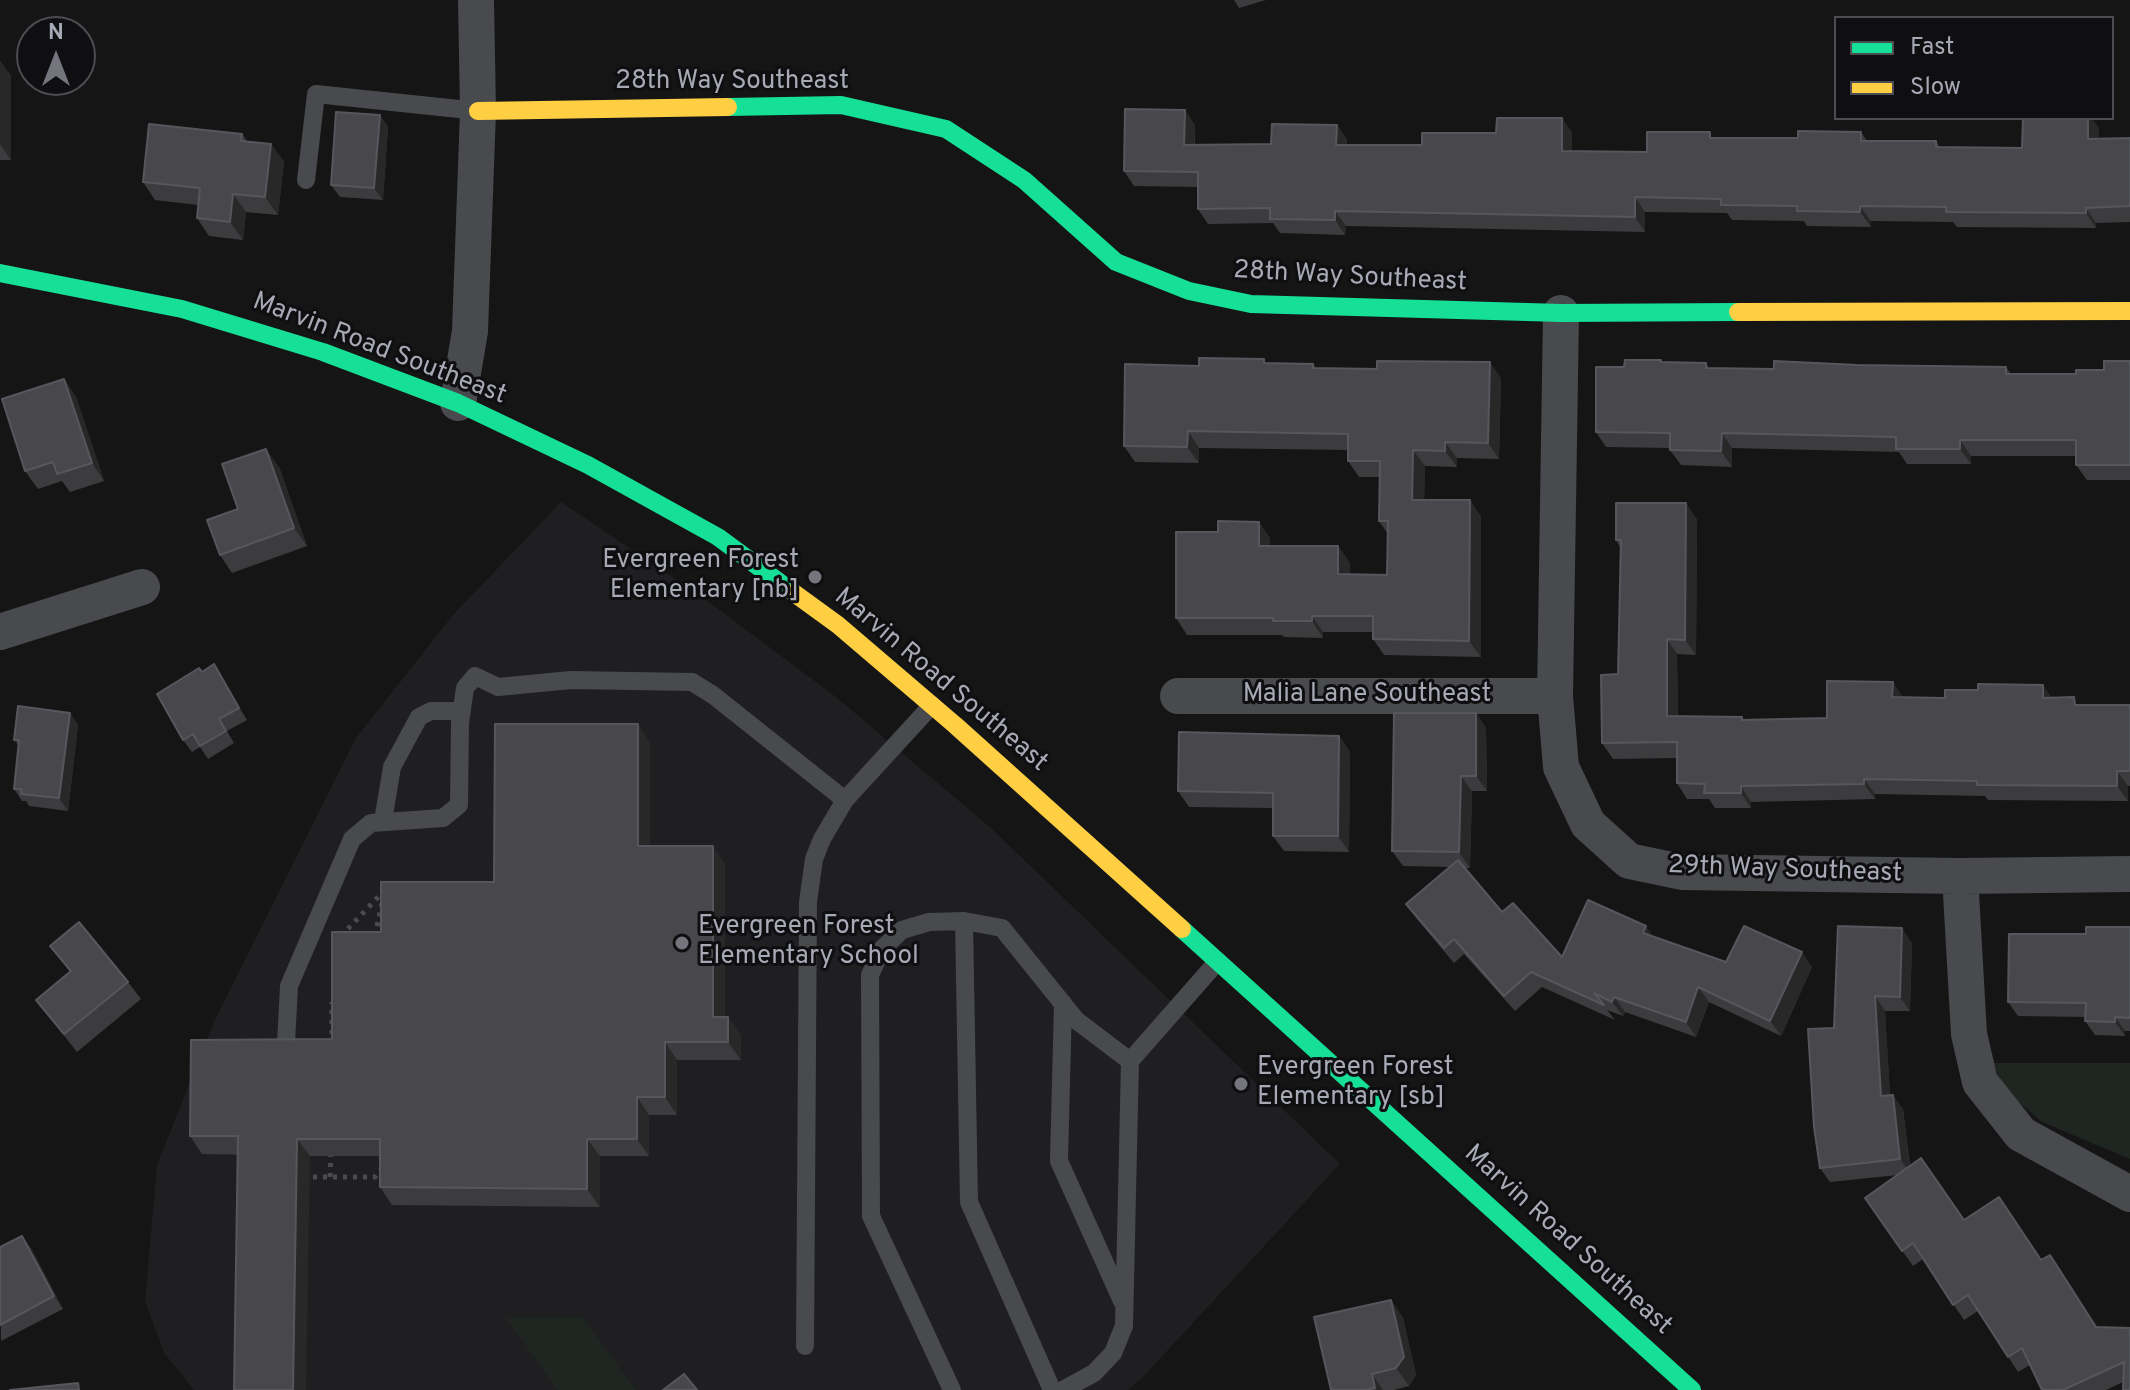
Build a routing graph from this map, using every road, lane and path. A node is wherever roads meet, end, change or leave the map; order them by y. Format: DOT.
graph roads {
  1 [pos="476,0"];
  2 [pos="478,111"];
  3 [pos="306,180"];
  4 [pos="0,273"];
  5 [pos="2130,311"];
  6 [pos="1561,313"];
  7 [pos="458,403"];
  8 [pos="142,587"];
  9 [pos="0,632"];
  10 [pos="1178,696"];
  11 [pos="1555,696"];
  12 [pos="932,705"];
  13 [pos="462,711"];
  14 [pos="845,800"];
  15 [pos="383,821"];
  16 [pos="2130,874"];
  17 [pos="1960,876"];
  18 [pos="964,921"];
  19 [pos="333,945"];
  20 [pos="372,946"];
  21 [pos="1219,960"];
  22 [pos="332,991"];
  23 [pos="1063,1003"];
  24 [pos="286,1043"];
  25 [pos="331,1053"];
  26 [pos="1130,1061"];
  27 [pos="331,1146"];
  28 [pos="392,1156"];
  29 [pos="299,1177"];
  30 [pos="330,1177"];
  31 [pos="2130,1194"];
  32 [pos="1125,1307"];
  33 [pos="805,1346"];
  34 [pos="952,1390"];
  35 [pos="1052,1390"];
  36 [pos="1063,1390"];
  37 [pos="1692,1390"];
  1 -- 2 [label="street"];
  2 -- 3 [label="lane"];
  2 -- 6 [label="street, 28th Way Southeast"];
  2 -- 7 [label="street"];
  4 -- 7 [label="street, Marvin Road Southeast"];
  5 -- 6 [label="street, 28th Way Southeast"];
  6 -- 11 [label="street, 29th Way Southeast"];
  7 -- 12 [label="street, Marvin Road Southeast"];
  8 -- 9 [label="street"];
  10 -- 11 [label="street, Malia Lane Southeast"];
  11 -- 17 [label="street, 29th Way Southeast"];
  12 -- 14 [label="lane"];
  12 -- 21 [label="street, Marvin Road Southeast"];
  13 -- 14 [label="lane"];
  13 -- 15 [label="lane"];
  13 -- 15 [label="lane"];
  14 -- 33 [label="lane"];
  15 -- 24 [label="lane"];
  16 -- 17 [label="street, 29th Way Southeast"];
  17 -- 31 [label="street"];
  18 -- 23 [label="lane"];
  18 -- 34 [label="lane"];
  18 -- 35 [label="lane"];
  19 -- 20 [label="path"];
  21 -- 26 [label="lane"];
  21 -- 37 [label="street, Marvin Road Southeast"];
  22 -- 25 [label="path"];
  23 -- 26 [label="lane"];
  23 -- 32 [label="lane"];
  26 -- 32 [label="lane"];
  27 -- 30 [label="path"];
  28 -- 30 [label="path"];
  29 -- 30 [label="path"];
  32 -- 36 [label="lane"];
}
